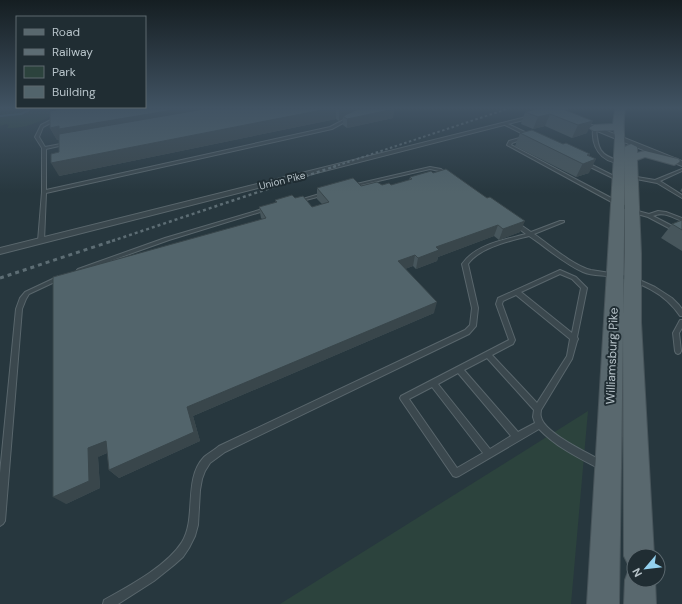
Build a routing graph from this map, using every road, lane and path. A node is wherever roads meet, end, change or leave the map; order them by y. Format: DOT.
graph roads {
  1 [pos="38,137"];
  2 [pos="290,137"];
  3 [pos="454,137"];
  4 [pos="527,137"];
  5 [pos="595,137"];
  6 [pos="607,137"];
  7 [pos="627,137"];
  8 [pos="74,143"];
  9 [pos="44,148"];
  10 [pos="623,149"];
  11 [pos="579,160"];
  12 [pos="680,168"];
  13 [pos="453,179"];
  14 [pos="658,182"];
  15 [pos="343,188"];
  16 [pos="44,192"];
  17 [pos="328,192"];
  18 [pos="682,197"];
  19 [pos="290,203"];
  20 [pos="275,207"];
  21 [pos="633,210"];
  22 [pos="510,220"];
  23 [pos="682,220"];
  24 [pos="562,222"];
  25 [pos="682,233"];
  26 [pos="530,234"];
  27 [pos="41,241"];
  28 [pos="0,251"];
  29 [pos="585,271"];
  30 [pos="574,278"];
  31 [pos="624,278"];
  32 [pos="517,292"];
  33 [pos="682,314"];
  34 [pos="682,322"];
  35 [pos="574,339"];
  36 [pos="678,351"];
  37 [pos="488,355"];
  38 [pos="460,370"];
  39 [pos="433,383"];
  40 [pos="538,409"];
  41 [pos="540,424"];
  42 [pos="517,437"];
  43 [pos="489,454"];
  44 [pos="608,468"];
  45 [pos="0,521"];
  46 [pos="639,548"];
  47 [pos="640,588"];
  48 [pos="108,604"];
  49 [pos="603,604"];
  50 [pos="640,604"];
  1 -- 9 [label="lane"];
  2 -- 16 [label="lane"];
  3 -- 27 [label="street, Union Pike"];
  4 -- 21 [label="lane"];
  5 -- 10 [label="lane"];
  6 -- 10 [label="main road"];
  7 -- 10 [label="main road, Williamsburg Pike"];
  8 -- 9 [label="lane"];
  9 -- 16 [label="lane"];
  10 -- 11 [label="lane"];
  10 -- 12 [label="main road"];
  10 -- 14 [label="lane"];
  10 -- 21 [label="main road, Williamsburg Pike"];
  12 -- 14 [label="lane"];
  13 -- 15 [label="lane"];
  14 -- 18 [label="lane"];
  16 -- 27 [label="lane"];
  17 -- 19 [label="lane"];
  20 -- 45 [label="lane"];
  21 -- 23 [label="lane"];
  21 -- 25 [label="lane"];
  21 -- 31 [label="main road, Williamsburg Pike"];
  22 -- 26 [label="lane"];
  24 -- 26 [label="lane"];
  26 -- 29 [label="lane"];
  26 -- 48 [label="lane"];
  27 -- 28 [label="street, Union Pike"];
  29 -- 30 [label="lane"];
  29 -- 31 [label="lane"];
  30 -- 32 [label="lane"];
  30 -- 35 [label="lane"];
  31 -- 33 [label="lane"];
  31 -- 44 [label="main road, Williamsburg Pike"];
  31 -- 46 [label="main road, Williamsburg Pike"];
  32 -- 35 [label="lane"];
  32 -- 37 [label="lane"];
  34 -- 36 [label="lane"];
  35 -- 40 [label="lane"];
  37 -- 38 [label="lane"];
  37 -- 40 [label="lane"];
  38 -- 39 [label="lane"];
  38 -- 42 [label="lane"];
  39 -- 43 [label="lane"];
  39 -- 43 [label="lane"];
  40 -- 41 [label="lane"];
  41 -- 42 [label="lane"];
  41 -- 44 [label="lane"];
  42 -- 43 [label="lane"];
  44 -- 49 [label="main road, Williamsburg Pike"];
  47 -- 50 [label="main road"];
}
